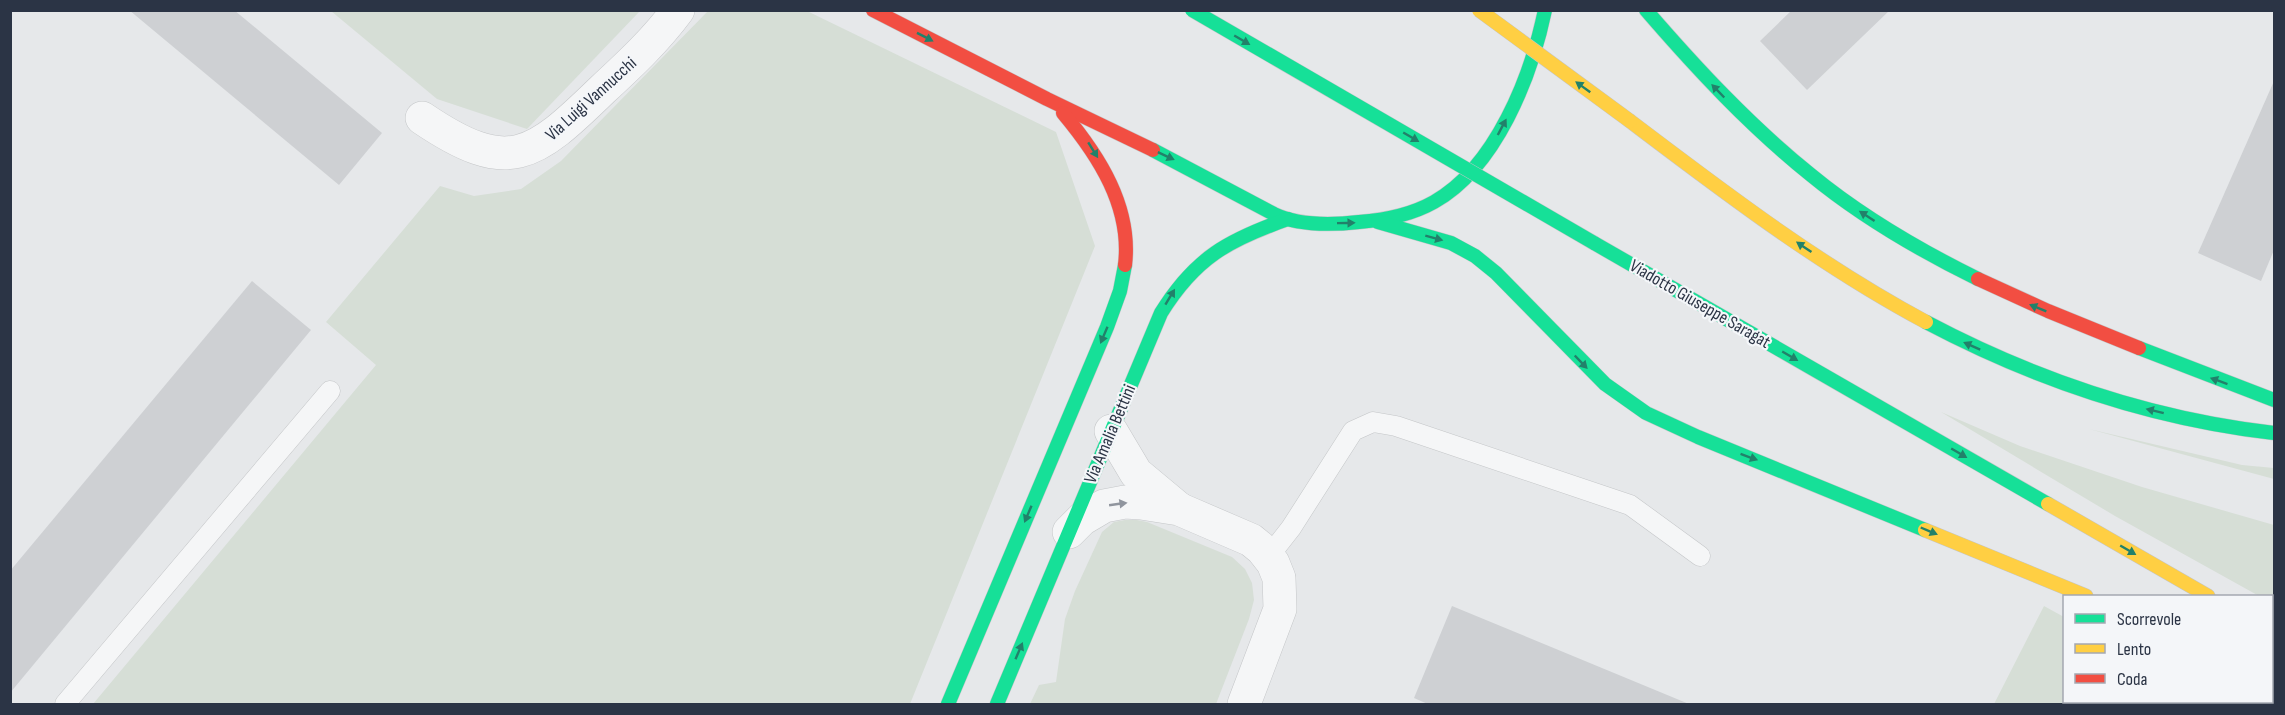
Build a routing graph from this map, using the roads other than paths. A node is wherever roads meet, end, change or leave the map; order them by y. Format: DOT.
graph roads {
  1 [pos="678,10"];
  2 [pos="873,10"];
  3 [pos="1192,10"];
  4 [pos="1479,10"];
  5 [pos="1545,10"];
  6 [pos="1646,10"];
  7 [pos="1056,105"];
  8 [pos="422,118"];
  9 [pos="1288,219"];
  10 [pos="1378,222"];
  11 [pos="330,391"];
  12 [pos="2274,400"];
  13 [pos="1111,431"];
  14 [pos="2274,433"];
  15 [pos="1179,509"];
  16 [pos="1070,532"];
  17 [pos="1269,556"];
  18 [pos="1700,556"];
  19 [pos="2081,595"];
  20 [pos="2205,595"];
  21 [pos="65,705"];
  22 [pos="948,705"];
  23 [pos="997,705"];
  24 [pos="1244,705"];
  1 -- 8 [label="street, Via Luigi Vannucchi"];
  2 -- 7 [label="main road, one-way"];
  3 -- 20 [label="main road, Viadotto Giuseppe Saragat, one-way, bridge"];
  14 -- 4 [label="main road, one-way, bridge"];
  10 -- 5 [label="main road, one-way"];
  12 -- 6 [label="main road, one-way"];
  7 -- 9 [label="main road, one-way"];
  7 -- 22 [label="main road, one-way"];
  9 -- 10 [label="main road, one-way"];
  13 -- 9 [label="main road, Via Amalia Bettini, one-way"];
  10 -- 19 [label="main road, one-way"];
  11 -- 21 [label="lane"];
  13 -- 15 [label="street"];
  13 -- 16 [label="main road, Via Amalia Bettini"];
  16 -- 15 [label="street, one-way"];
  15 -- 17 [label="street"];
  23 -- 16 [label="main road, Via Amalia Bettini, one-way"];
  17 -- 18 [label="lane"];
  17 -- 24 [label="street"];
}
